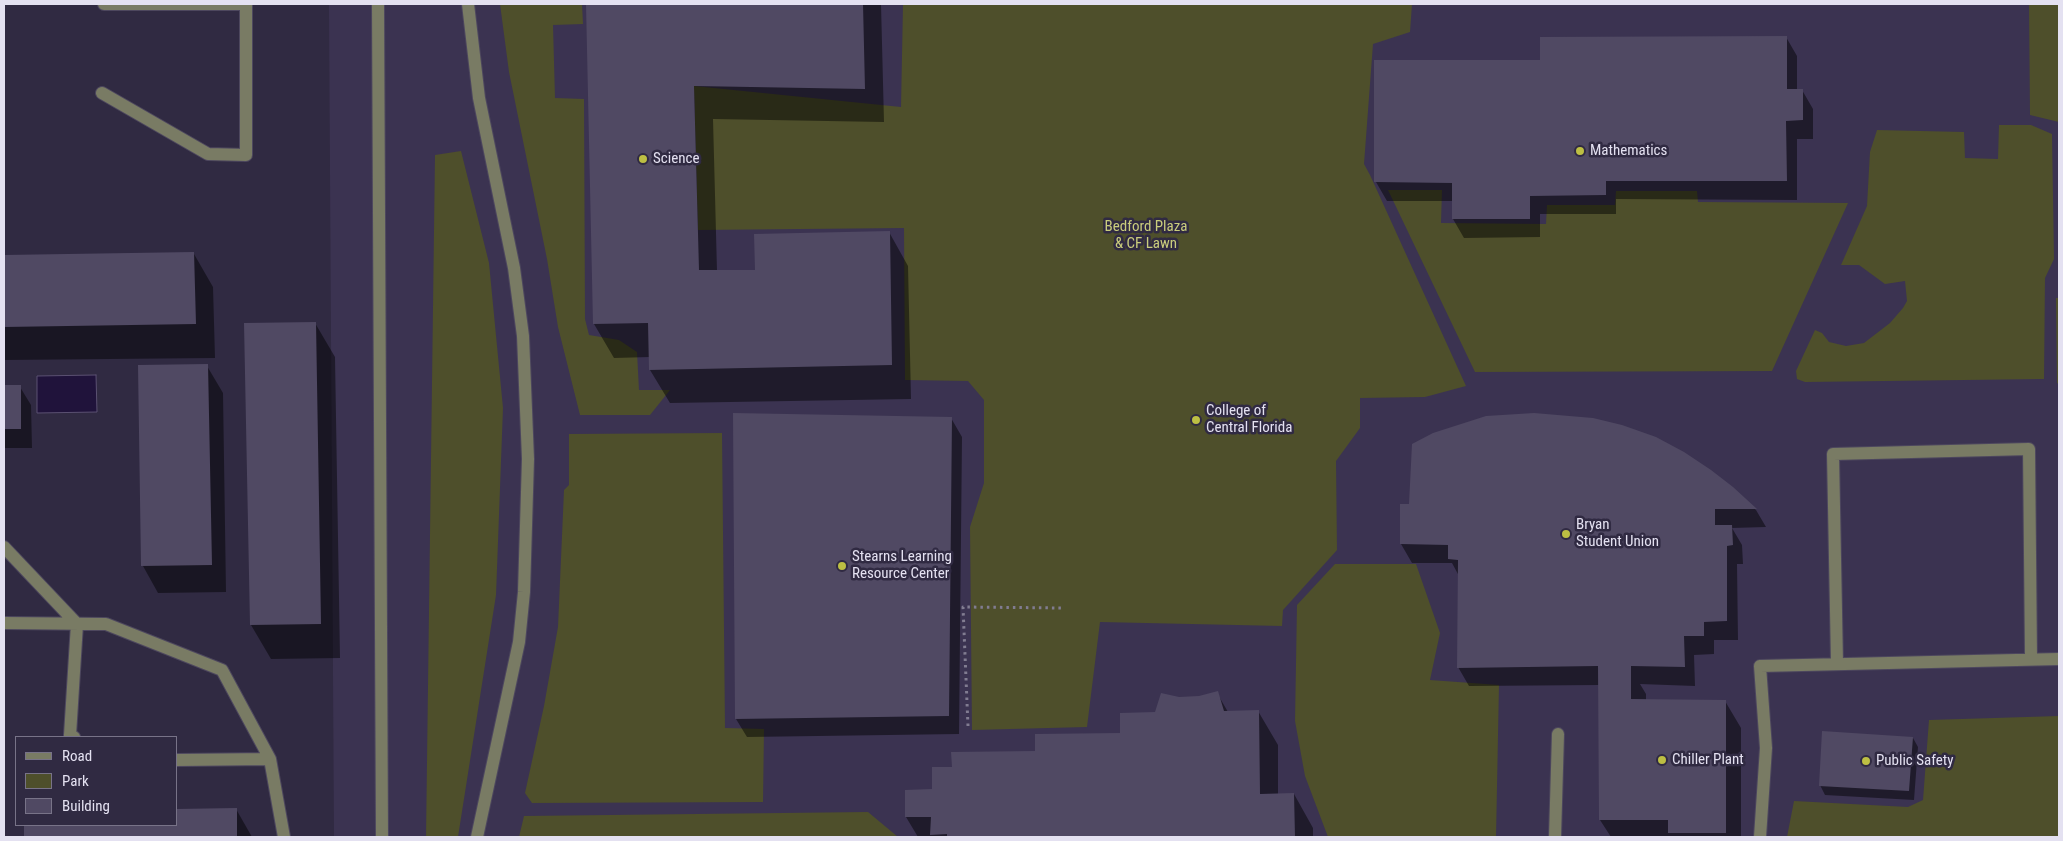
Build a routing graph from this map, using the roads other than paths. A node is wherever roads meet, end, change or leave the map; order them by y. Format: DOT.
graph roads {
  1 [pos="104,4"];
  2 [pos="378,4"];
  3 [pos="468,4"];
  4 [pos="102,93"];
  5 [pos="4,547"];
  6 [pos="4,623"];
  7 [pos="77,624"];
  8 [pos="2059,658"];
  9 [pos="2032,659"];
  10 [pos="1837,663"];
  11 [pos="1558,734"];
  12 [pos="72,736"];
  13 [pos="270,759"];
  14 [pos="178,760"];
  15 [pos="284,837"];
  16 [pos="382,837"];
  17 [pos="477,837"];
  18 [pos="1555,837"];
  19 [pos="1760,837"];
  1 -- 4 [label="street"];
  2 -- 16 [label="street"];
  3 -- 17 [label="street"];
  5 -- 7 [label="street"];
  6 -- 7 [label="street"];
  7 -- 12 [label="street"];
  7 -- 13 [label="street"];
  8 -- 9 [label="street"];
  9 -- 10 [label="street"];
  9 -- 10 [label="street"];
  10 -- 19 [label="street"];
  11 -- 18 [label="street"];
  13 -- 14 [label="street"];
  13 -- 15 [label="street"];
}
